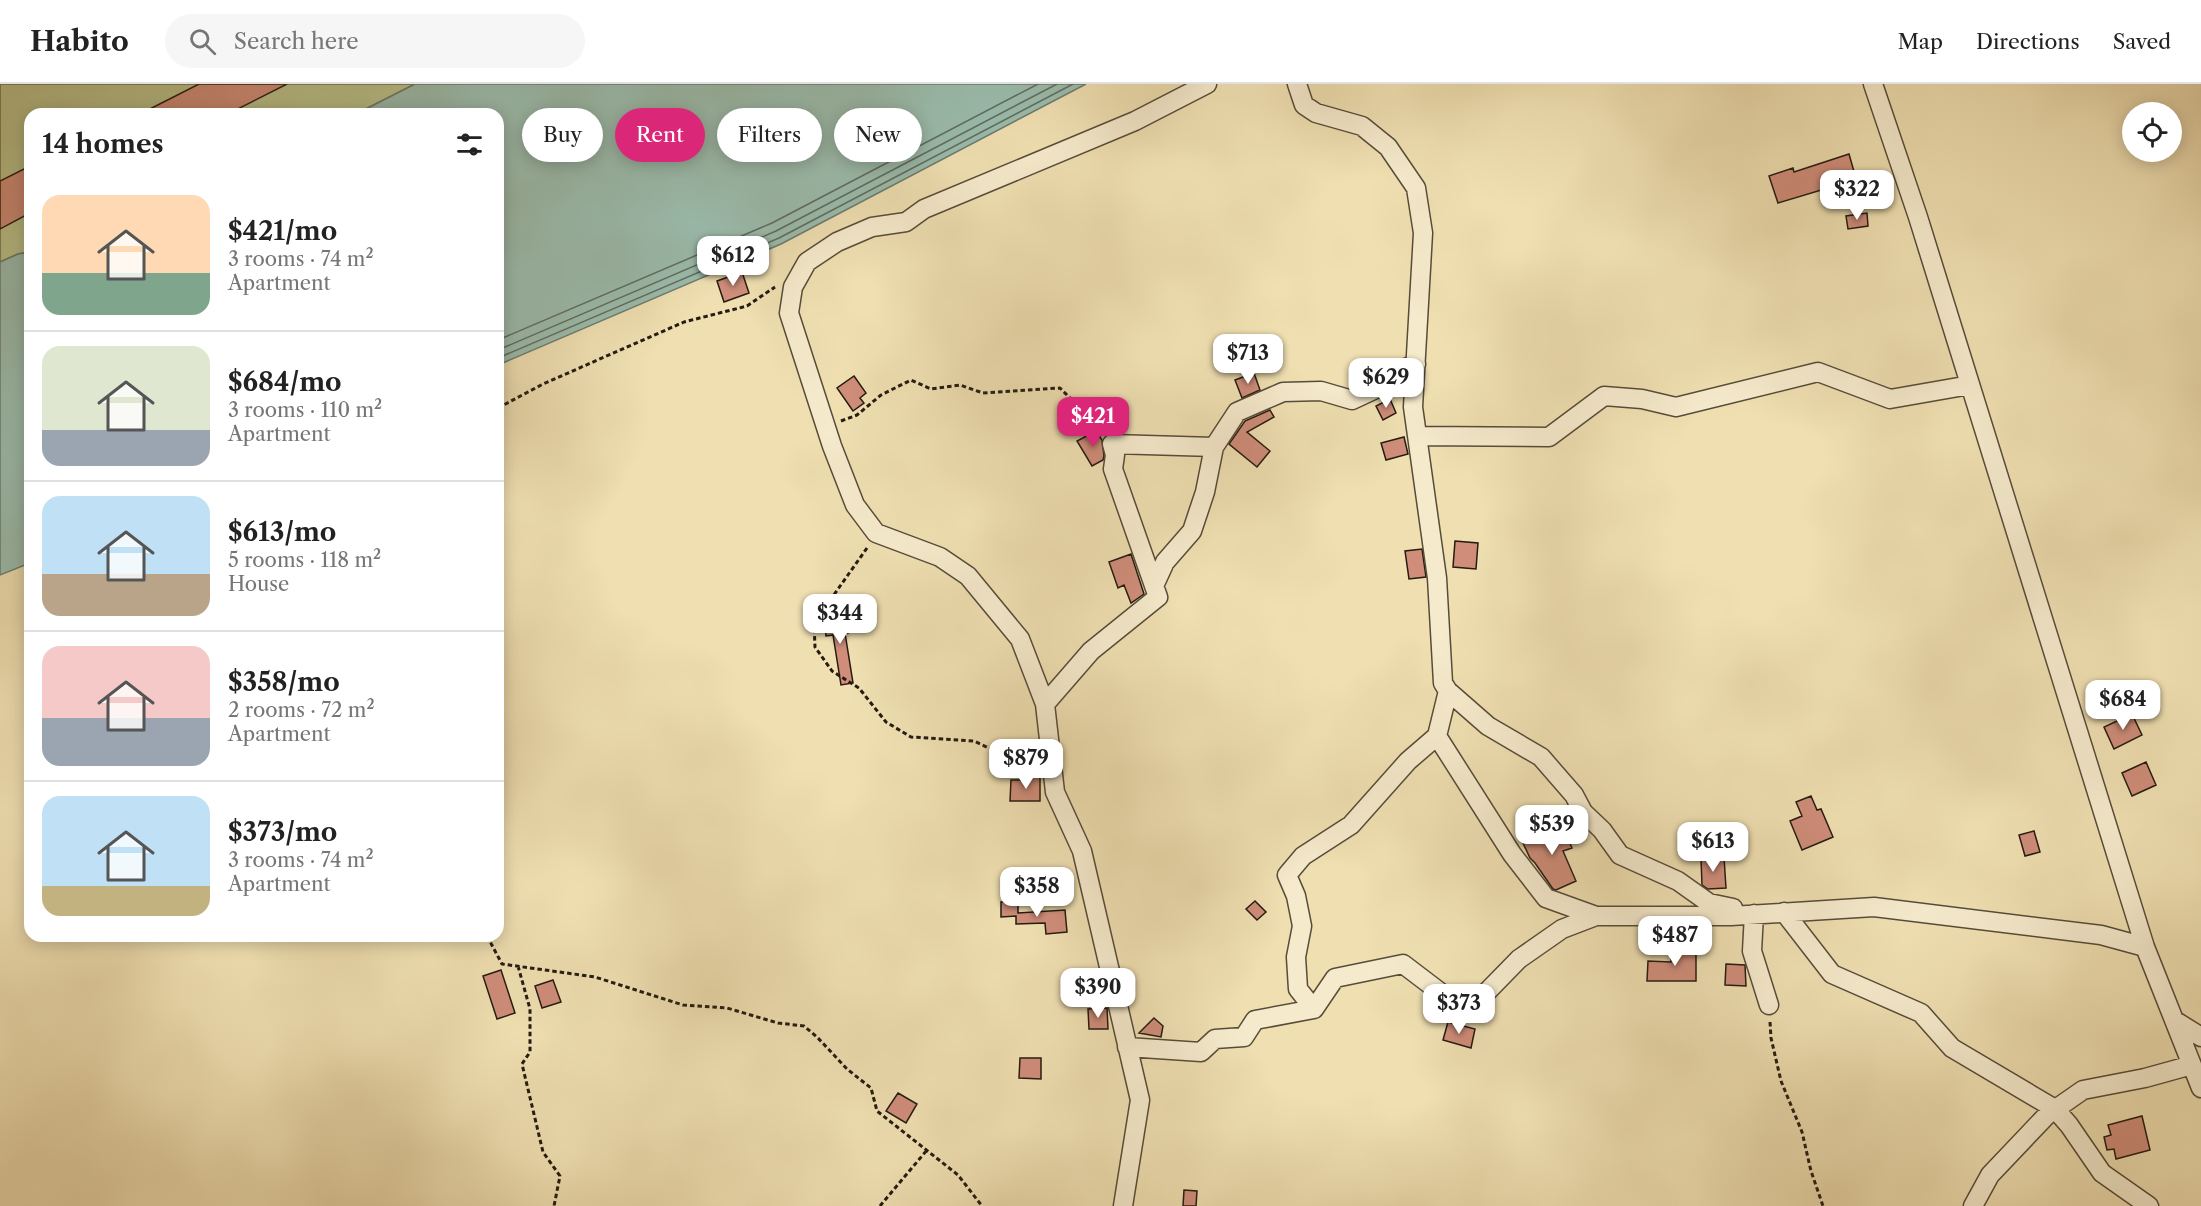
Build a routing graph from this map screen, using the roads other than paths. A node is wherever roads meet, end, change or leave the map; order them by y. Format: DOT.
graph roads {
  1 [pos="1207,84"];
  2 [pos="1297,84"];
  3 [pos="1873,84"];
  4 [pos="1416,364"];
  5 [pos="1970,385"];
  6 [pos="1417,436"];
  7 [pos="1214,447"];
  8 [pos="1154,586"];
  9 [pos="1448,691"];
  10 [pos="1045,704"];
  11 [pos="1437,736"];
  12 [pos="1784,912"];
  13 [pos="1749,915"];
  14 [pos="1596,916"];
  15 [pos="2145,947"];
  16 [pos="1449,999"];
  17 [pos="1477,1002"];
  18 [pos="1769,1005"];
  19 [pos="1314,1009"];
  20 [pos="2174,1020"];
  21 [pos="2201,1037"];
  22 [pos="1127,1047"];
  23 [pos="2198,1073"];
  24 [pos="2055,1109"];
  25 [pos="1123,1206"];
  26 [pos="1973,1206"];
  27 [pos="2149,1206"];
  1 -- 10 [label="street"];
  2 -- 4 [label="street"];
  3 -- 5 [label="street"];
  4 -- 6 [label="street"];
  4 -- 7 [label="street"];
  5 -- 6 [label="street"];
  5 -- 15 [label="street"];
  6 -- 9 [label="street"];
  7 -- 8 [label="street"];
  7 -- 8 [label="street"];
  8 -- 10 [label="street"];
  9 -- 11 [label="street"];
  9 -- 13 [label="street"];
  10 -- 22 [label="street"];
  11 -- 14 [label="street"];
  11 -- 19 [label="street"];
  12 -- 13 [label="street"];
  12 -- 15 [label="street"];
  12 -- 24 [label="street"];
  13 -- 14 [label="street"];
  13 -- 18 [label="street"];
  14 -- 17 [label="street"];
  15 -- 20 [label="street"];
  16 -- 19 [label="street"];
  19 -- 22 [label="street"];
  20 -- 21 [label="street"];
  20 -- 23 [label="street"];
  22 -- 25 [label="street"];
  23 -- 24 [label="street"];
  24 -- 26 [label="street"];
  24 -- 27 [label="street"];
}
